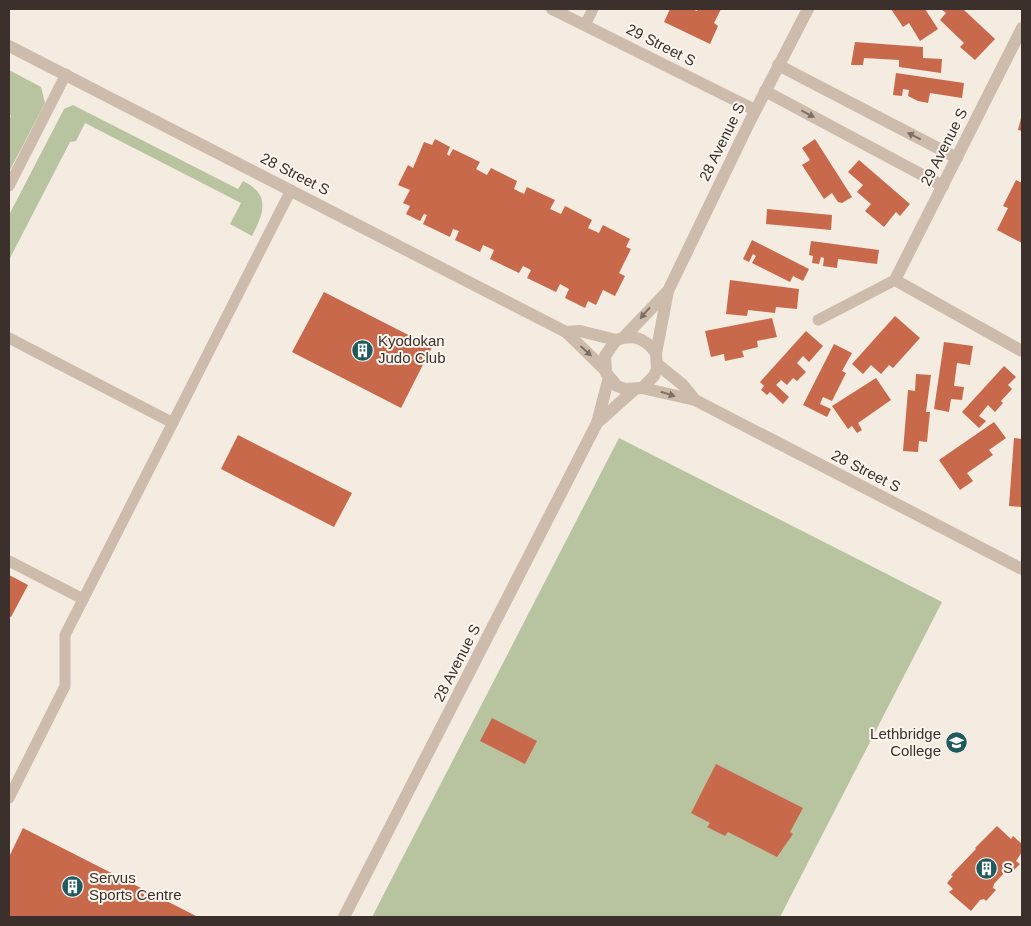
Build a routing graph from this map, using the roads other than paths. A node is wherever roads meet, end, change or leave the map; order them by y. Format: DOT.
graph roads {
  1 [pos="552,9"];
  2 [pos="593,9"];
  3 [pos="808,9"];
  4 [pos="585,25"];
  5 [pos="1022,28"];
  6 [pos="9,46"];
  7 [pos="778,65"];
  8 [pos="66,74"];
  9 [pos="765,91"];
  10 [pos="756,110"];
  11 [pos="957,158"];
  12 [pos="9,186"];
  13 [pos="943,186"];
  14 [pos="291,190"];
  15 [pos="895,280"];
  16 [pos="668,291"];
  17 [pos="818,320"];
  18 [pos="566,332"];
  19 [pos="9,338"];
  20 [pos="620,338"];
  21 [pos="1022,351"];
  22 [pos="657,358"];
  23 [pos="607,373"];
  24 [pos="638,389"];
  25 [pos="695,400"];
  26 [pos="173,423"];
  27 [pos="597,423"];
  28 [pos="9,561"];
  29 [pos="1022,570"];
  30 [pos="83,599"];
  31 [pos="9,798"];
  32 [pos="344,917"];
  1 -- 4 [label="street, 29 Street S"];
  2 -- 4 [label="lane"];
  3 -- 7 [label="street, 28 Avenue S"];
  4 -- 10 [label="street, 29 Street S"];
  5 -- 11 [label="street, 29 Avenue S"];
  6 -- 8 [label="street, 28 Street S"];
  7 -- 9 [label="street, 28 Avenue S"];
  11 -- 7 [label="street, one-way"];
  8 -- 12 [label="lane"];
  8 -- 14 [label="street, 28 Street S"];
  9 -- 10 [label="street, 28 Avenue S"];
  9 -- 13 [label="street, one-way"];
  10 -- 16 [label="street, 28 Avenue S"];
  11 -- 13 [label="street, 29 Avenue S"];
  13 -- 15 [label="street, 29 Avenue S"];
  14 -- 18 [label="street, 28 Street S"];
  14 -- 26 [label="lane"];
  15 -- 17 [label="lane"];
  15 -- 21 [label="street"];
  16 -- 20 [label="street, one-way"];
  16 -- 22 [label="street"];
  18 -- 20 [label="street"];
  18 -- 23 [label="street, one-way"];
  19 -- 26 [label="lane"];
  20 -- 22 [label="street"];
  20 -- 23 [label="street"];
  22 -- 24 [label="street"];
  22 -- 25 [label="street"];
  23 -- 24 [label="street"];
  23 -- 27 [label="street"];
  24 -- 25 [label="street, one-way"];
  24 -- 27 [label="street"];
  25 -- 29 [label="street, 28 Street S"];
  26 -- 30 [label="lane"];
  27 -- 32 [label="street, 28 Avenue S"];
  28 -- 30 [label="lane"];
  30 -- 31 [label="lane"];
}
